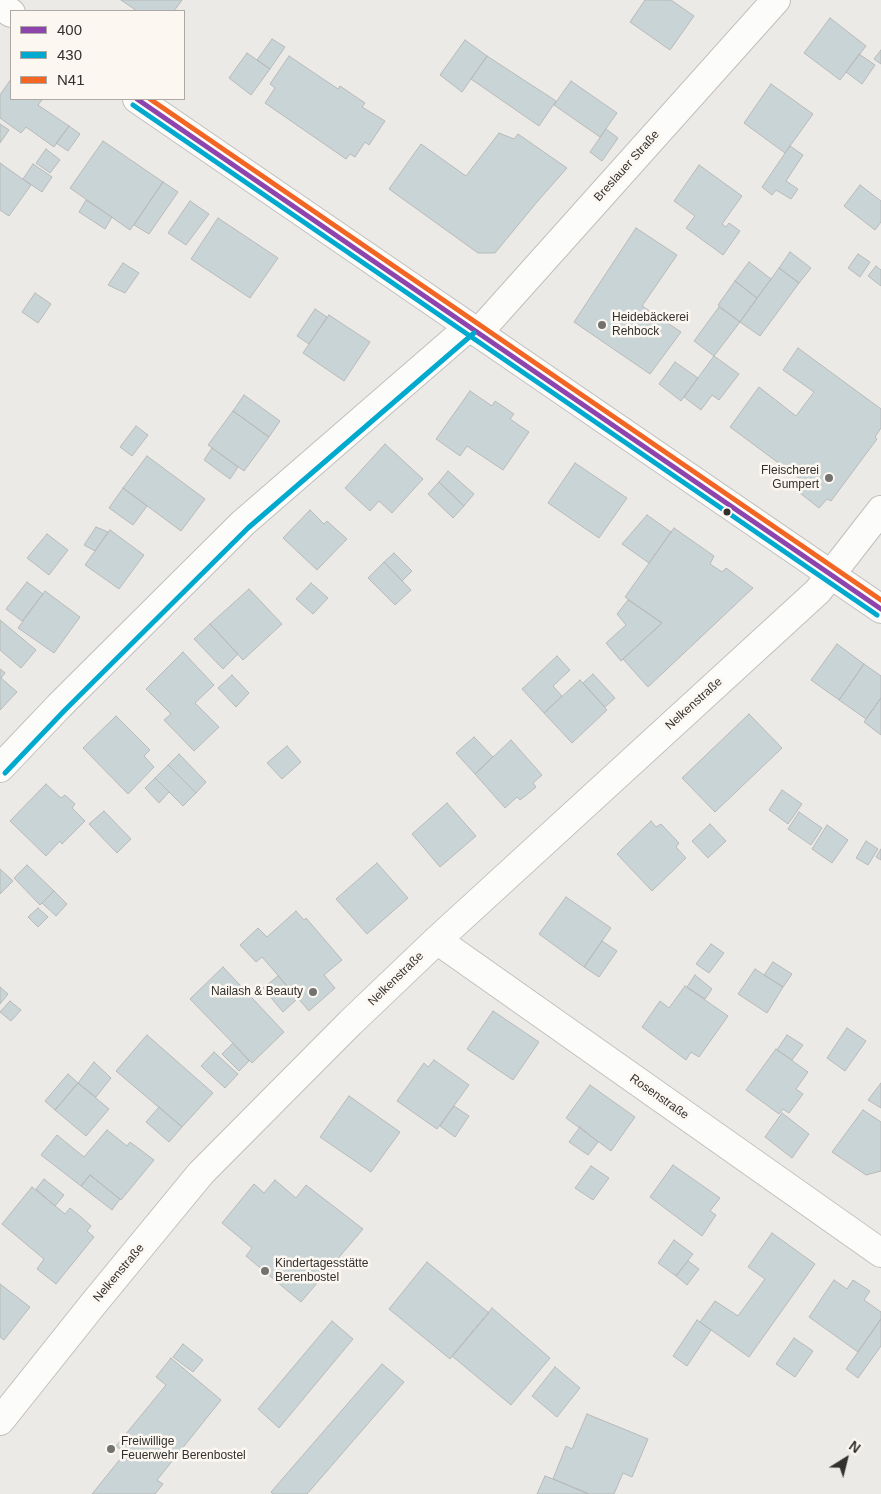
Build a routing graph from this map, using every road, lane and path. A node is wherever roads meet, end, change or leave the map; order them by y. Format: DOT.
graph roads {
  1 [pos="765,3"];
  2 [pos="138,100"];
  3 [pos="474,330"];
  4 [pos="881,510"];
  5 [pos="831,574"];
  6 [pos="881,609"];
  7 [pos="0,768"];
  8 [pos="437,940"];
  9 [pos="881,1253"];
  10 [pos="0,1420"];
  1 -- 3 [label="street, Breslauer Straße"];
  2 -- 3 [label="street"];
  3 -- 5 [label="street"];
  3 -- 7 [label="street, Breslauer Straße"];
  4 -- 5 [label="street, Nelkenstraße"];
  5 -- 6 [label="street"];
  5 -- 8 [label="street, Nelkenstraße"];
  8 -- 9 [label="street, Rosenstraße"];
  8 -- 10 [label="street, Nelkenstraße"];
}
